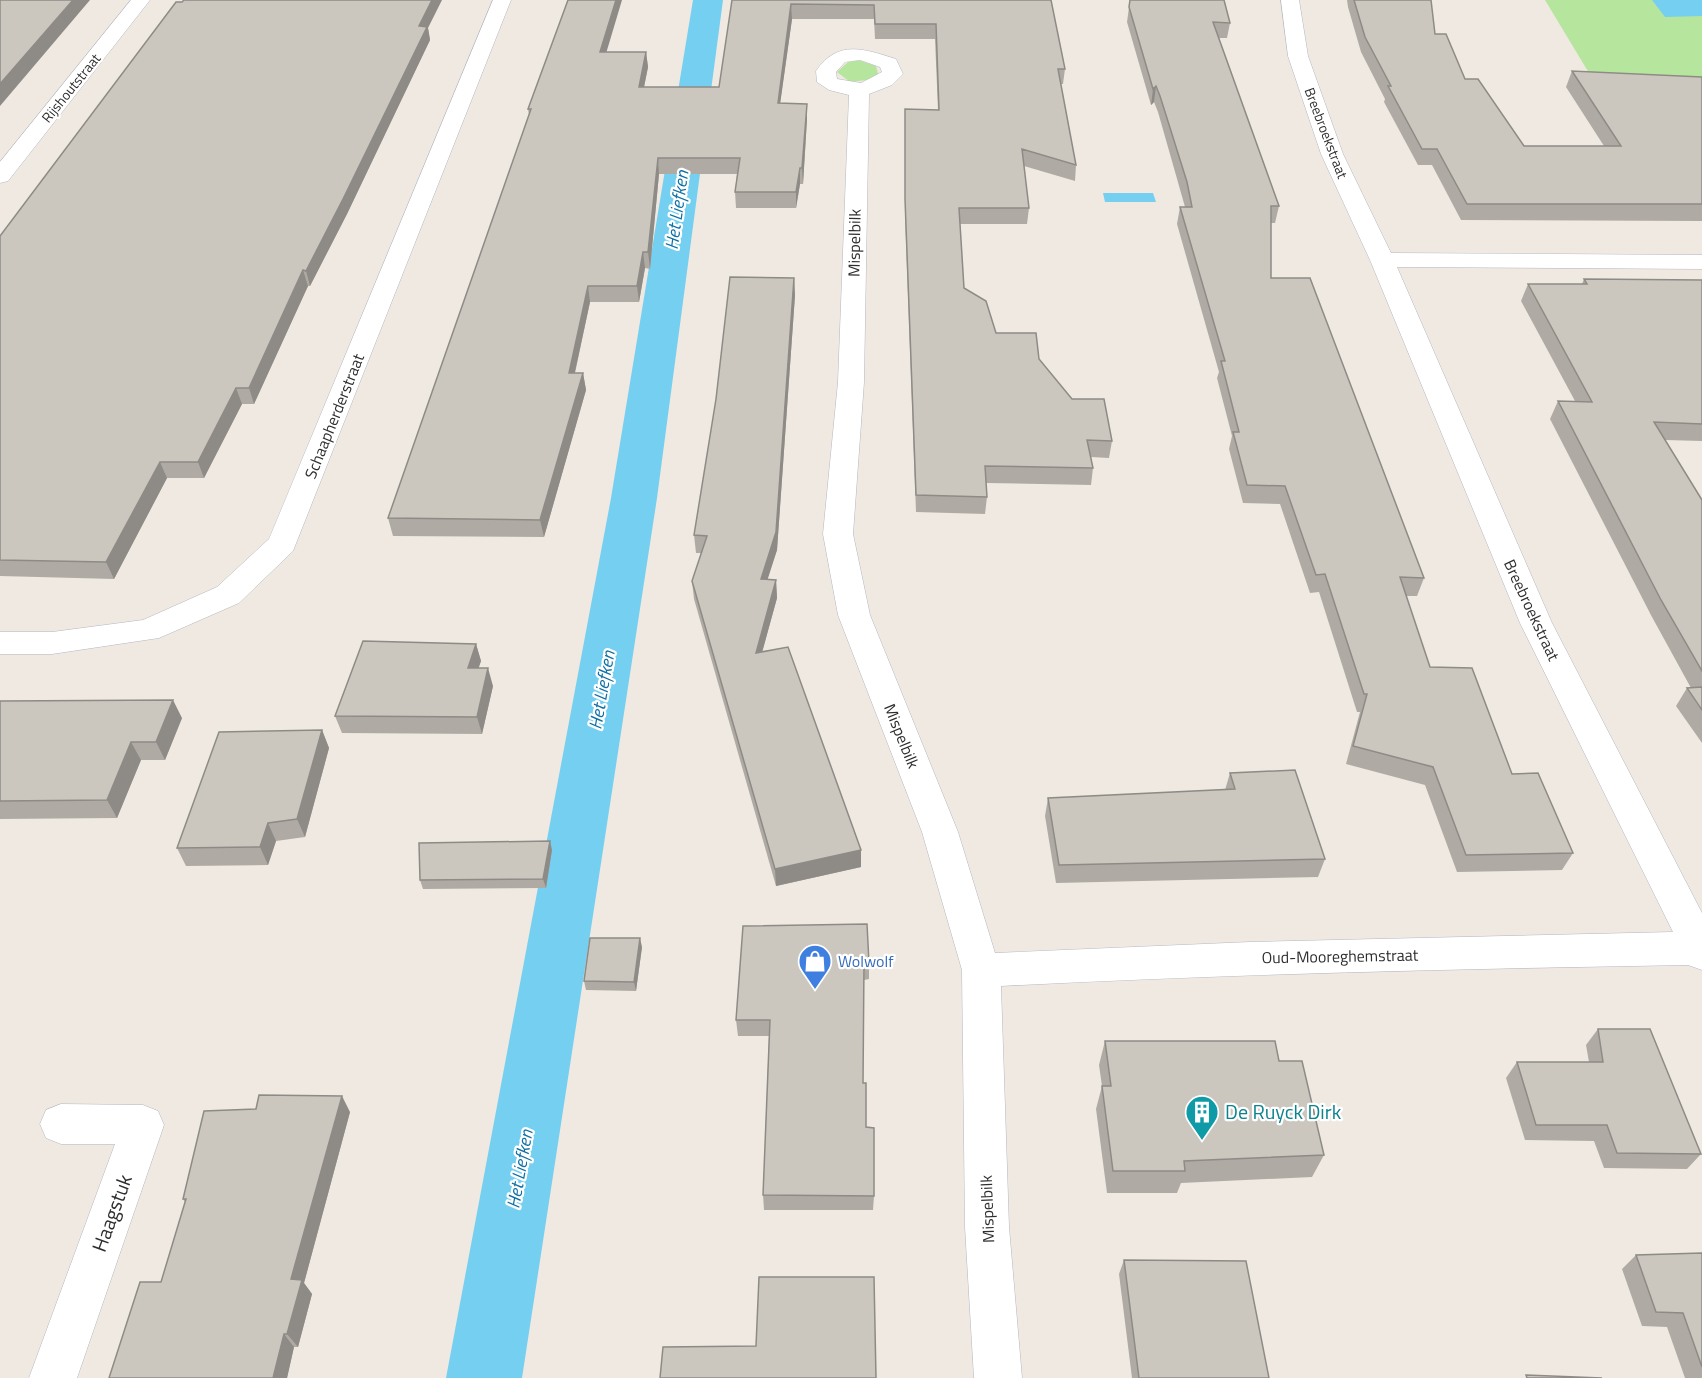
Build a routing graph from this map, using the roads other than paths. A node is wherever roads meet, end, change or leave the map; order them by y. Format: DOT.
graph roads {
  1 [pos="141,0"];
  2 [pos="502,0"];
  3 [pos="1290,0"];
  4 [pos="859,92"];
  5 [pos="0,176"];
  6 [pos="1382,260"];
  7 [pos="1702,262"];
  8 [pos="0,643"];
  9 [pos="1701,951"];
  10 [pos="981,970"];
  11 [pos="61,1124"];
  12 [pos="53,1378"];
  13 [pos="998,1378"];
  1 -- 5 [label="street, Rijshoutstraat"];
  2 -- 8 [label="street, Schaapherderstraat"];
  3 -- 6 [label="street, Breebroekstraat"];
  4 -- 10 [label="street, Mispelbilk"];
  6 -- 7 [label="street"];
  6 -- 9 [label="street, Breebroekstraat"];
  9 -- 10 [label="street, Oud-Mooreghemstraat"];
  10 -- 13 [label="street, Mispelbilk"];
  11 -- 12 [label="street, Haagstuk"];
}
